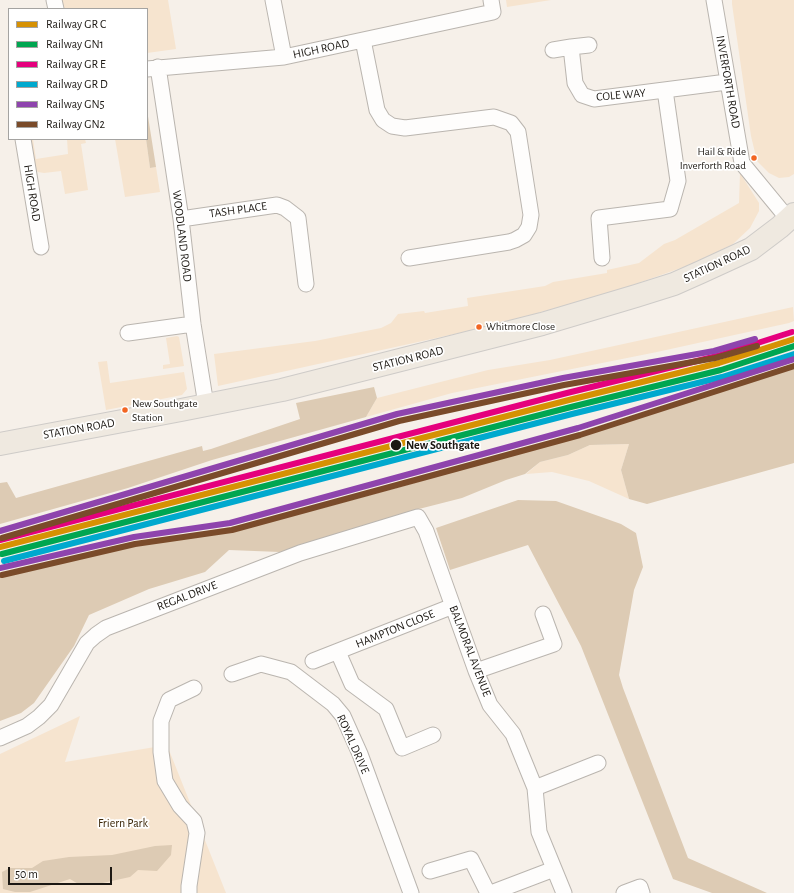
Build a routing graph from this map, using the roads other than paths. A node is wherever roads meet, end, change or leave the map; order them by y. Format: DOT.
graph roads {
  1 [pos="273,0"];
  2 [pos="714,0"];
  3 [pos="492,6"];
  4 [pos="363,40"];
  5 [pos="589,45"];
  6 [pos="571,47"];
  7 [pos="553,50"];
  8 [pos="284,57"];
  9 [pos="152,68"];
  10 [pos="727,82"];
  11 [pos="665,90"];
  12 [pos="23,140"];
  13 [pos="792,217"];
  14 [pos="181,219"];
  15 [pos="41,247"];
  16 [pos="409,258"];
  17 [pos="602,258"];
  18 [pos="306,284"];
  19 [pos="193,324"];
  20 [pos="128,333"];
  21 [pos="206,405"];
  22 [pos="0,444"];
  23 [pos="418,517"];
  24 [pos="453,606"];
  25 [pos="543,614"];
  26 [pos="338,652"];
  27 [pos="313,661"];
  28 [pos="476,671"];
  29 [pos="232,674"];
  30 [pos="194,688"];
  31 [pos="433,735"];
  32 [pos="0,738"];
  33 [pos="598,764"];
  34 [pos="535,788"];
  35 [pos="554,869"];
  36 [pos="430,871"];
  37 [pos="189,893"];
  38 [pos="411,893"];
  39 [pos="488,893"];
  40 [pos="491,893"];
  41 [pos="564,893"];
  42 [pos="624,893"];
  43 [pos="642,893"];
  1 -- 8 [label="street"];
  2 -- 10 [label="street, INVERFORTH ROAD"];
  3 -- 4 [label="street, HIGH ROAD"];
  4 -- 8 [label="street, HIGH ROAD"];
  4 -- 16 [label="street"];
  5 -- 6 [label="street"];
  6 -- 7 [label="street"];
  6 -- 11 [label="street, COLE WAY"];
  8 -- 9 [label="street, HIGH ROAD"];
  9 -- 14 [label="street, WOODLAND ROAD"];
  10 -- 11 [label="street, COLE WAY"];
  10 -- 13 [label="street, INVERFORTH ROAD"];
  11 -- 17 [label="street"];
  12 -- 15 [label="street, HIGH ROAD"];
  13 -- 21 [label="main road, STATION ROAD"];
  14 -- 18 [label="street, TASH PLACE"];
  14 -- 19 [label="street, WOODLAND ROAD"];
  19 -- 20 [label="street"];
  19 -- 21 [label="street, WOODLAND ROAD"];
  21 -- 22 [label="main road, STATION ROAD"];
  23 -- 24 [label="street, BALMORAL AVENUE"];
  23 -- 32 [label="street, REGAL DRIVE"];
  24 -- 26 [label="street, HAMPTON CLOSE"];
  24 -- 28 [label="street, BALMORAL AVENUE"];
  25 -- 28 [label="street"];
  26 -- 27 [label="street, HAMPTON CLOSE"];
  26 -- 31 [label="street"];
  28 -- 34 [label="street, BALMORAL AVENUE"];
  29 -- 38 [label="street, ROYAL DRIVE"];
  30 -- 37 [label="street"];
  33 -- 34 [label="street"];
  34 -- 35 [label="street, BALMORAL AVENUE"];
  35 -- 40 [label="street"];
  35 -- 41 [label="street, BALMORAL AVENUE"];
  36 -- 39 [label="street"];
  42 -- 43 [label="street"];
}
